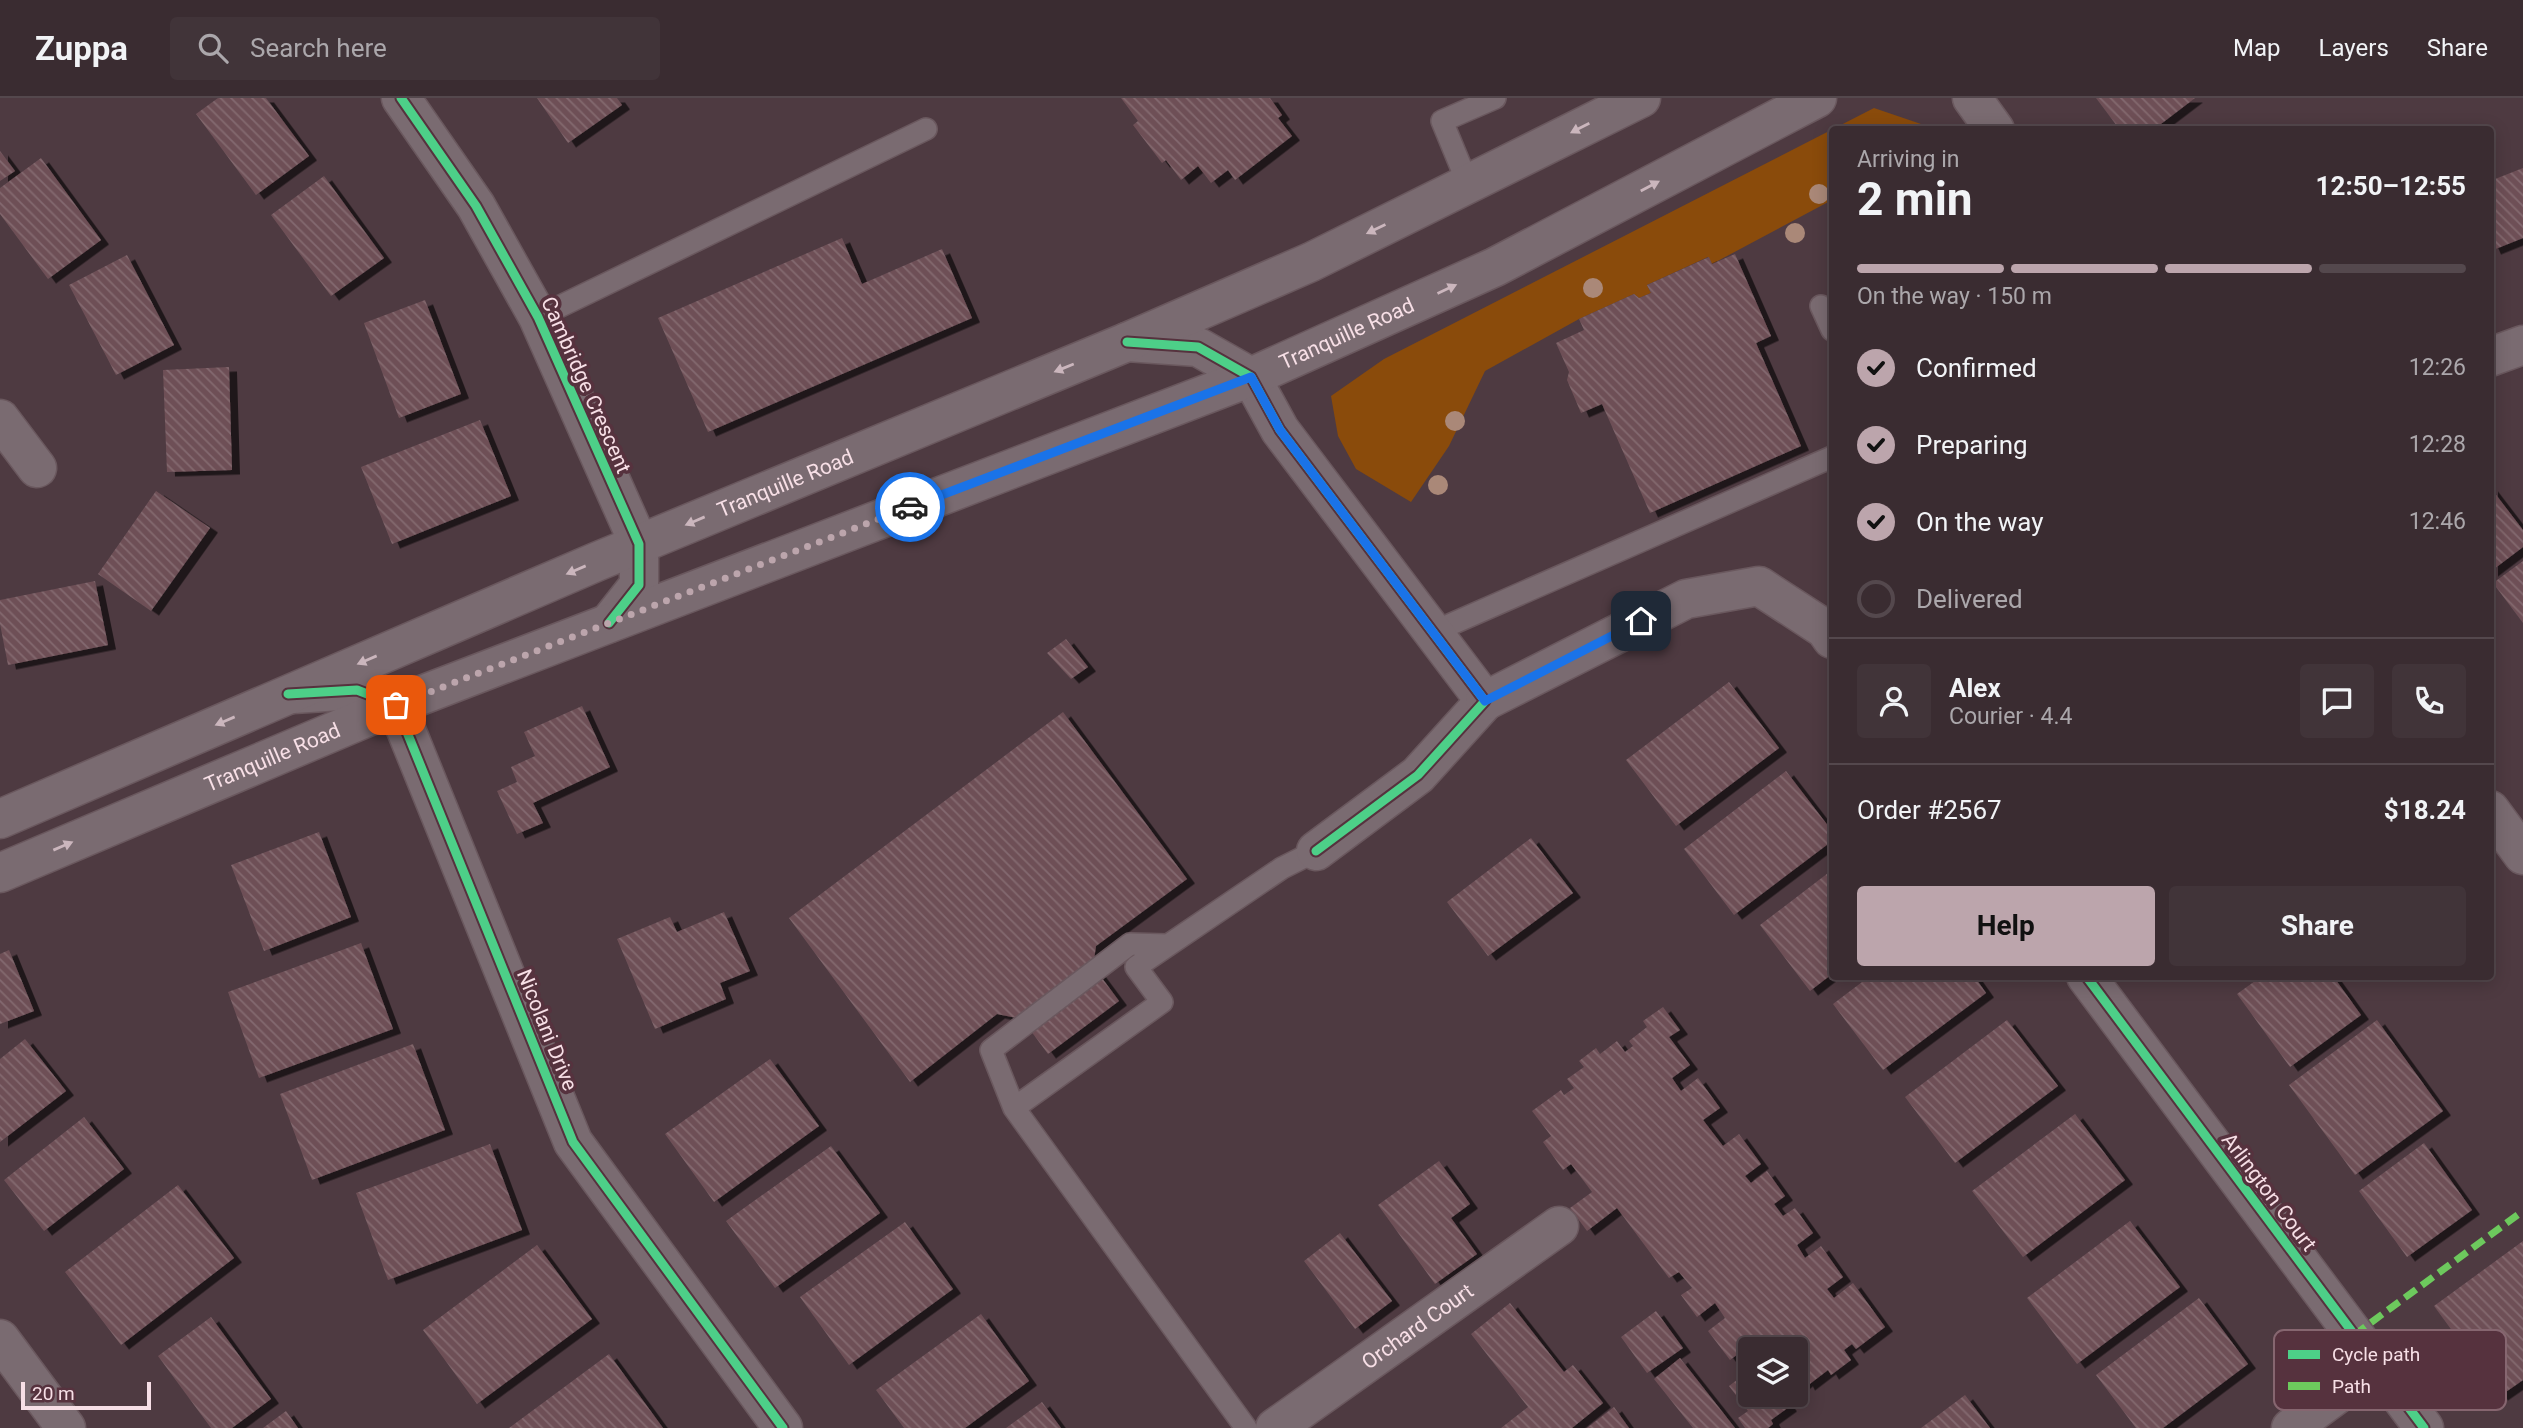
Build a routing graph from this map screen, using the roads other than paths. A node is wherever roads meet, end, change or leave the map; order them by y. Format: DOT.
graph roads {
  1 [pos="401,98"];
  2 [pos="1495,98"];
  3 [pos="1642,98"];
  4 [pos="1817,98"];
  5 [pos="1972,98"];
  6 [pos="1992,126"];
  7 [pos="926,129"];
  8 [pos="1468,184"];
  9 [pos="1821,306"];
  10 [pos="538,317"];
  11 [pos="1829,323"];
  12 [pos="1127,342"];
  13 [pos="2523,345"];
  14 [pos="2494,356"];
  15 [pos="1251,377"];
  16 [pos="0,419"];
  17 [pos="1829,458"];
  18 [pos="37,468"];
  19 [pos="639,544"];
  20 [pos="609,623"];
  21 [pos="1431,633"];
  22 [pos="1829,635"];
  23 [pos="288,694"];
  24 [pos="1485,701"];
  25 [pos="396,705"];
  26 [pos="2494,815"];
  27 [pos="0,819"];
  28 [pos="1316,851"];
  29 [pos="2523,855"];
  30 [pos="0,873"];
  31 [pos="1168,945"];
  32 [pos="2089,980"];
  33 [pos="1014,1108"];
  34 [pos="1559,1226"];
  35 [pos="2351,1330"];
  36 [pos="0,1339"];
  37 [pos="2316,1410"];
  38 [pos="2411,1410"];
  39 [pos="66,1428"];
  40 [pos="783,1428"];
  41 [pos="1246,1428"];
  42 [pos="1275,1428"];
  43 [pos="2291,1428"];
  44 [pos="2424,1428"];
  1 -- 10 [label="street, Cambridge Crescent"];
  2 -- 8 [label="lane"];
  3 -- 8 [label="street, Tranquille Road, one-way"];
  15 -- 4 [label="street, Tranquille Road, one-way"];
  5 -- 6 [label="street"];
  7 -- 10 [label="lane"];
  8 -- 12 [label="street, Tranquille Road, one-way"];
  9 -- 11 [label="lane"];
  10 -- 19 [label="street, Cambridge Crescent"];
  12 -- 15 [label="street"];
  12 -- 19 [label="street, Tranquille Road, one-way"];
  13 -- 14 [label="street"];
  15 -- 20 [label="street, Tranquille Road"];
  15 -- 21 [label="street"];
  16 -- 18 [label="street"];
  17 -- 21 [label="lane"];
  19 -- 20 [label="street, Cambridge Crescent"];
  19 -- 23 [label="street, Tranquille Road, one-way"];
  20 -- 25 [label="street, Tranquille Road"];
  21 -- 24 [label="street"];
  22 -- 24 [label="street"];
  23 -- 25 [label="street"];
  23 -- 27 [label="street, Tranquille Road, one-way"];
  24 -- 28 [label="street"];
  30 -- 25 [label="street, Tranquille Road, one-way"];
  25 -- 40 [label="street, Nicolani Drive"];
  26 -- 29 [label="street"];
  28 -- 31 [label="lane"];
  31 -- 33 [label="lane"];
  31 -- 33 [label="lane"];
  32 -- 35 [label="street, Arlington Court"];
  33 -- 41 [label="lane"];
  34 -- 42 [label="street, Orchard Court"];
  36 -- 39 [label="street"];
  37 -- 43 [label="street"];
  38 -- 44 [label="street, Arlington Court"];
}
